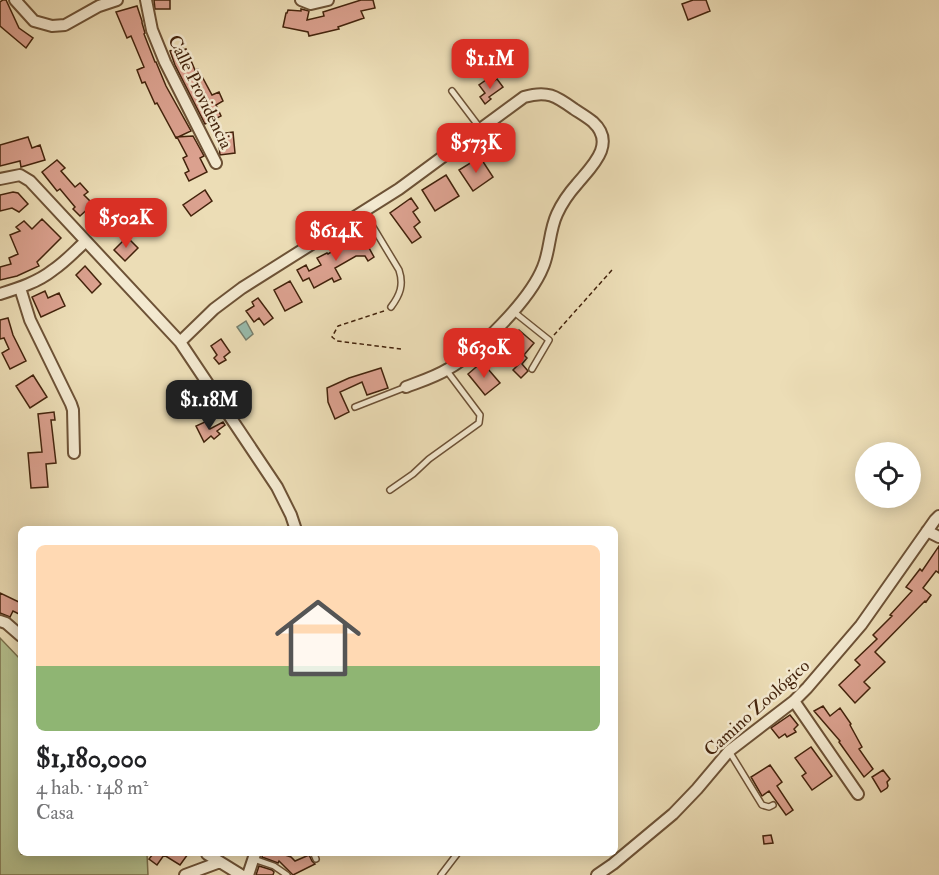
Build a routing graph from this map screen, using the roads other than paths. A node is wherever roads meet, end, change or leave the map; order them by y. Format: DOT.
graph roads {
  1 [pos="15,0"];
  2 [pos="117,0"];
  3 [pos="146,0"];
  4 [pos="301,0"];
  5 [pos="328,0"];
  6 [pos="452,91"];
  7 [pos="480,128"];
  8 [pos="216,163"];
  9 [pos="0,179"];
  10 [pos="364,212"];
  11 [pos="86,241"];
  12 [pos="20,288"];
  13 [pos="0,294"];
  14 [pos="391,307"];
  15 [pos="513,310"];
  16 [pos="180,342"];
  17 [pos="532,369"];
  18 [pos="447,370"];
  19 [pos="406,387"];
  20 [pos="355,407"];
  21 [pos="74,453"];
  22 [pos="390,490"];
  23 [pos="939,516"];
  24 [pos="295,526"];
  25 [pos="927,531"];
  26 [pos="939,537"];
  27 [pos="0,621"];
  28 [pos="18,633"];
  29 [pos="794,701"];
  30 [pos="729,751"];
  31 [pos="858,794"];
  32 [pos="773,805"];
  33 [pos="210,856"];
  34 [pos="254,856"];
  35 [pos="455,856"];
  36 [pos="220,862"];
  37 [pos="185,875"];
  38 [pos="241,875"];
  39 [pos="248,875"];
  40 [pos="287,875"];
  41 [pos="441,875"];
  42 [pos="597,875"];
  1 -- 2 [label="street"];
  3 -- 8 [label="street, Calle Providencia"];
  4 -- 5 [label="street"];
  6 -- 7 [label="lane"];
  7 -- 10 [label="street"];
  7 -- 15 [label="street"];
  9 -- 11 [label="street"];
  10 -- 14 [label="lane"];
  10 -- 16 [label="street"];
  11 -- 12 [label="street"];
  11 -- 16 [label="street"];
  12 -- 13 [label="street"];
  12 -- 21 [label="street"];
  15 -- 17 [label="lane"];
  15 -- 18 [label="street"];
  16 -- 24 [label="street"];
  18 -- 19 [label="street"];
  18 -- 22 [label="lane"];
  19 -- 20 [label="lane"];
  23 -- 25 [label="street, Camino Zoológico"];
  25 -- 26 [label="street"];
  25 -- 29 [label="street, Camino Zoológico"];
  27 -- 28 [label="street"];
  29 -- 30 [label="street, Camino Zoológico"];
  29 -- 31 [label="street"];
  30 -- 32 [label="lane"];
  30 -- 42 [label="street, Camino Zoológico"];
  33 -- 36 [label="street"];
  34 -- 39 [label="street"];
  34 -- 40 [label="lane"];
  35 -- 41 [label="lane"];
  36 -- 37 [label="street"];
  36 -- 38 [label="street"];
}
